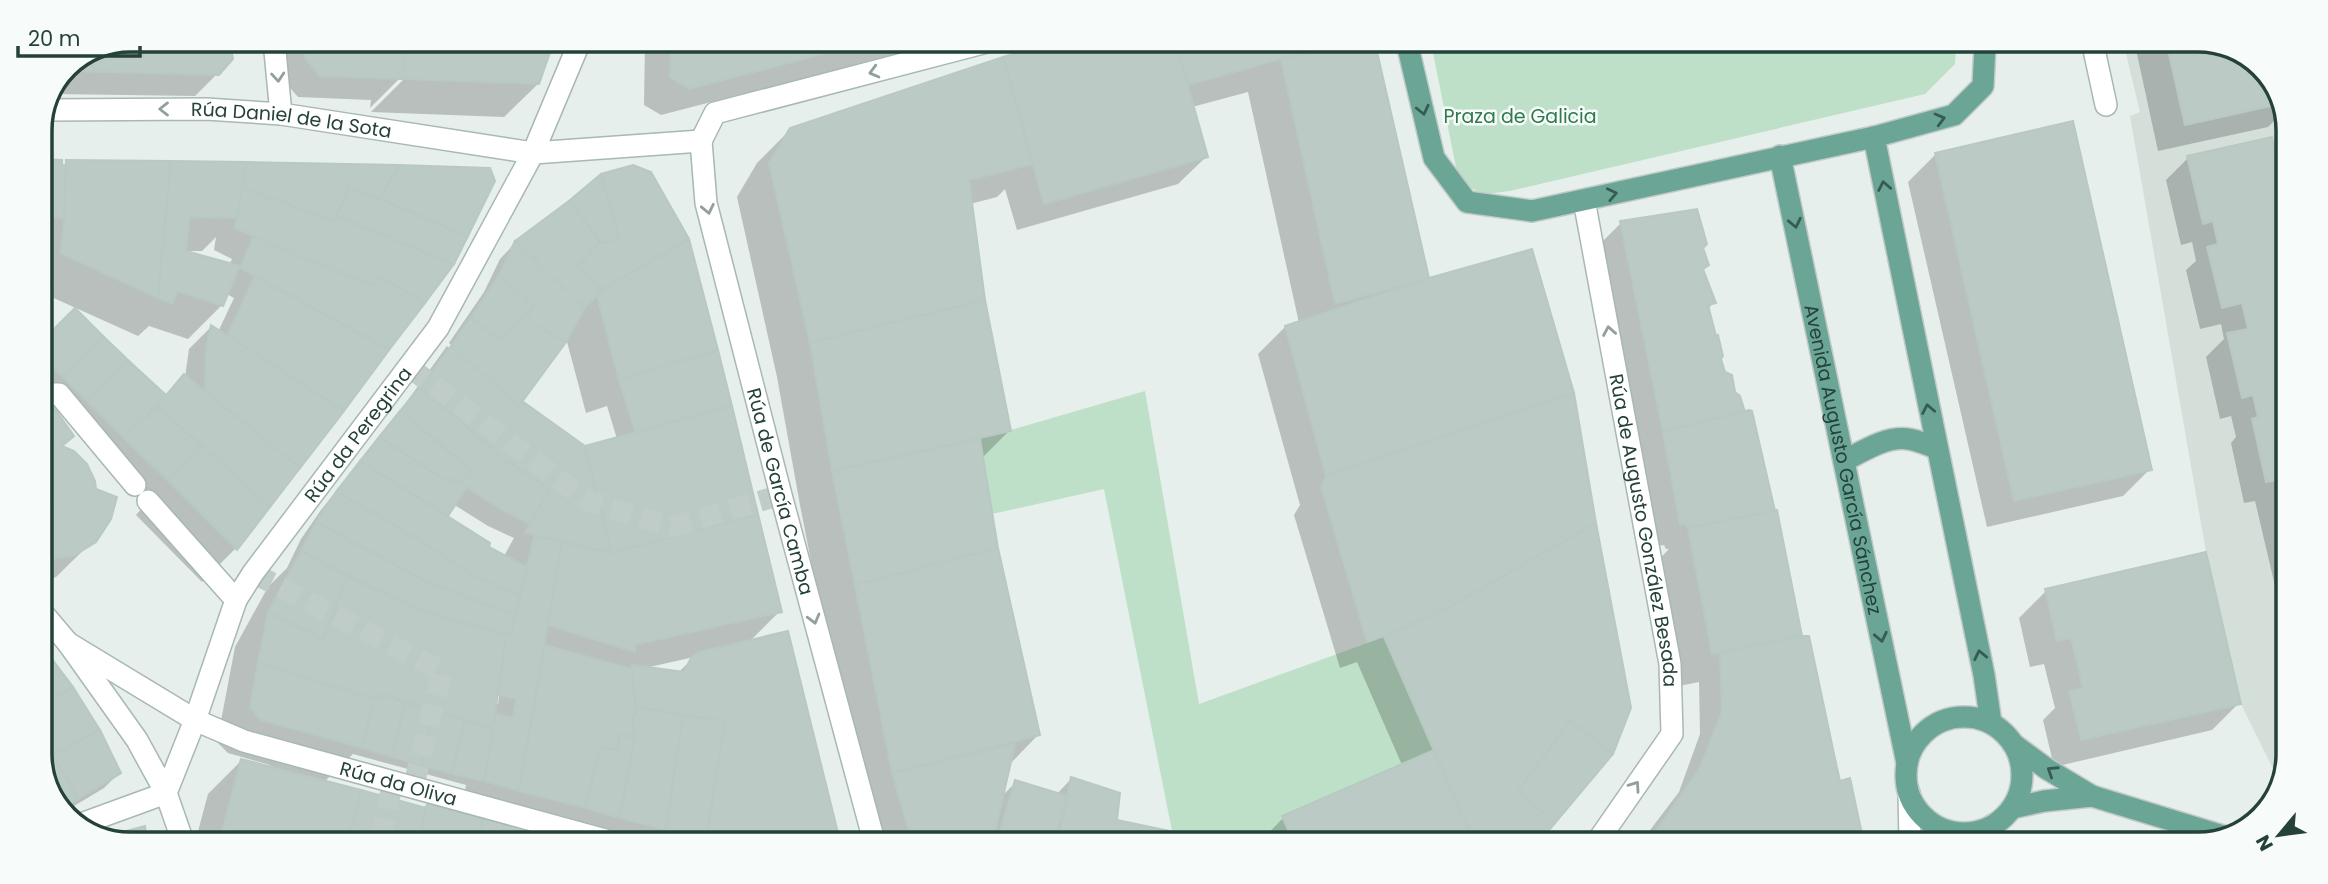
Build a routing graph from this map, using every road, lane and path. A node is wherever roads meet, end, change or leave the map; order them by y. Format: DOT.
graph roads {
  1 [pos="275,52"];
  2 [pos="575,52"];
  3 [pos="949,52"];
  4 [pos="1409,52"];
  5 [pos="1985,52"];
  6 [pos="2095,52"];
  7 [pos="2106,104"];
  8 [pos="55,110"];
  9 [pos="281,114"];
  10 [pos="1874,137"];
  11 [pos="701,141"];
  12 [pos="533,152"];
  13 [pos="1780,156"];
  14 [pos="1584,200"];
  15 [pos="52,394"];
  16 [pos="1936,448"];
  17 [pos="1844,461"];
  18 [pos="236,600"];
  19 [pos="53,625"];
  20 [pos="68,643"];
  21 [pos="195,720"];
  22 [pos="1991,723"];
  23 [pos="2013,744"];
  24 [pos="1907,763"];
  25 [pos="166,793"];
  26 [pos="1909,793"];
  27 [pos="2092,796"];
  28 [pos="2012,808"];
  29 [pos="91,820"];
  30 [pos="1993,825"];
  31 [pos="2207,831"];
  32 [pos="180,832"];
  33 [pos="576,832"];
  34 [pos="872,832"];
  35 [pos="1604,832"];
  36 [pos="1910,832"];
  37 [pos="1986,832"];
  1 -- 9 [label="street, one-way"];
  2 -- 12 [label="street, Rúa da Peregrina"];
  3 -- 11 [label="street, one-way"];
  4 -- 14 [label="main road, one-way"];
  10 -- 5 [label="main road, one-way"];
  6 -- 7 [label="street"];
  9 -- 8 [label="street, Rúa Daniel de la Sota, one-way"];
  9 -- 12 [label="street, Rúa Daniel de la Sota"];
  10 -- 13 [label="main road"];
  16 -- 10 [label="main road, one-way"];
  11 -- 12 [label="street"];
  11 -- 34 [label="street, Rúa de García Camba, one-way"];
  12 -- 18 [label="street, Rúa da Peregrina"];
  14 -- 13 [label="main road, one-way"];
  13 -- 17 [label="main road, Avenida Augusto García Sánchez, one-way"];
  35 -- 14 [label="street, Rúa de Augusto González Besada, one-way"];
  15 -- 18 [label="street"];
  16 -- 17 [label="main road"];
  22 -- 16 [label="main road, one-way"];
  17 -- 24 [label="main road, Avenida Augusto García Sánchez, one-way"];
  18 -- 21 [label="street, Rúa da Peregrina"];
  19 -- 20 [label="street"];
  20 -- 21 [label="street, Rúa da Oliva"];
  20 -- 25 [label="street"];
  21 -- 25 [label="street, Rúa da Peregrina"];
  21 -- 33 [label="street, Rúa da Oliva"];
  22 -- 23 [label="main road"];
  22 -- 24 [label="main road"];
  27 -- 23 [label="main road, one-way"];
  23 -- 28 [label="main road"];
  24 -- 26 [label="main road"];
  25 -- 29 [label="street"];
  25 -- 32 [label="street"];
  26 -- 30 [label="main road"];
  26 -- 36 [label="street"];
  27 -- 28 [label="main road"];
  27 -- 31 [label="main road"];
  28 -- 30 [label="main road"];
  30 -- 37 [label="street"];
}
